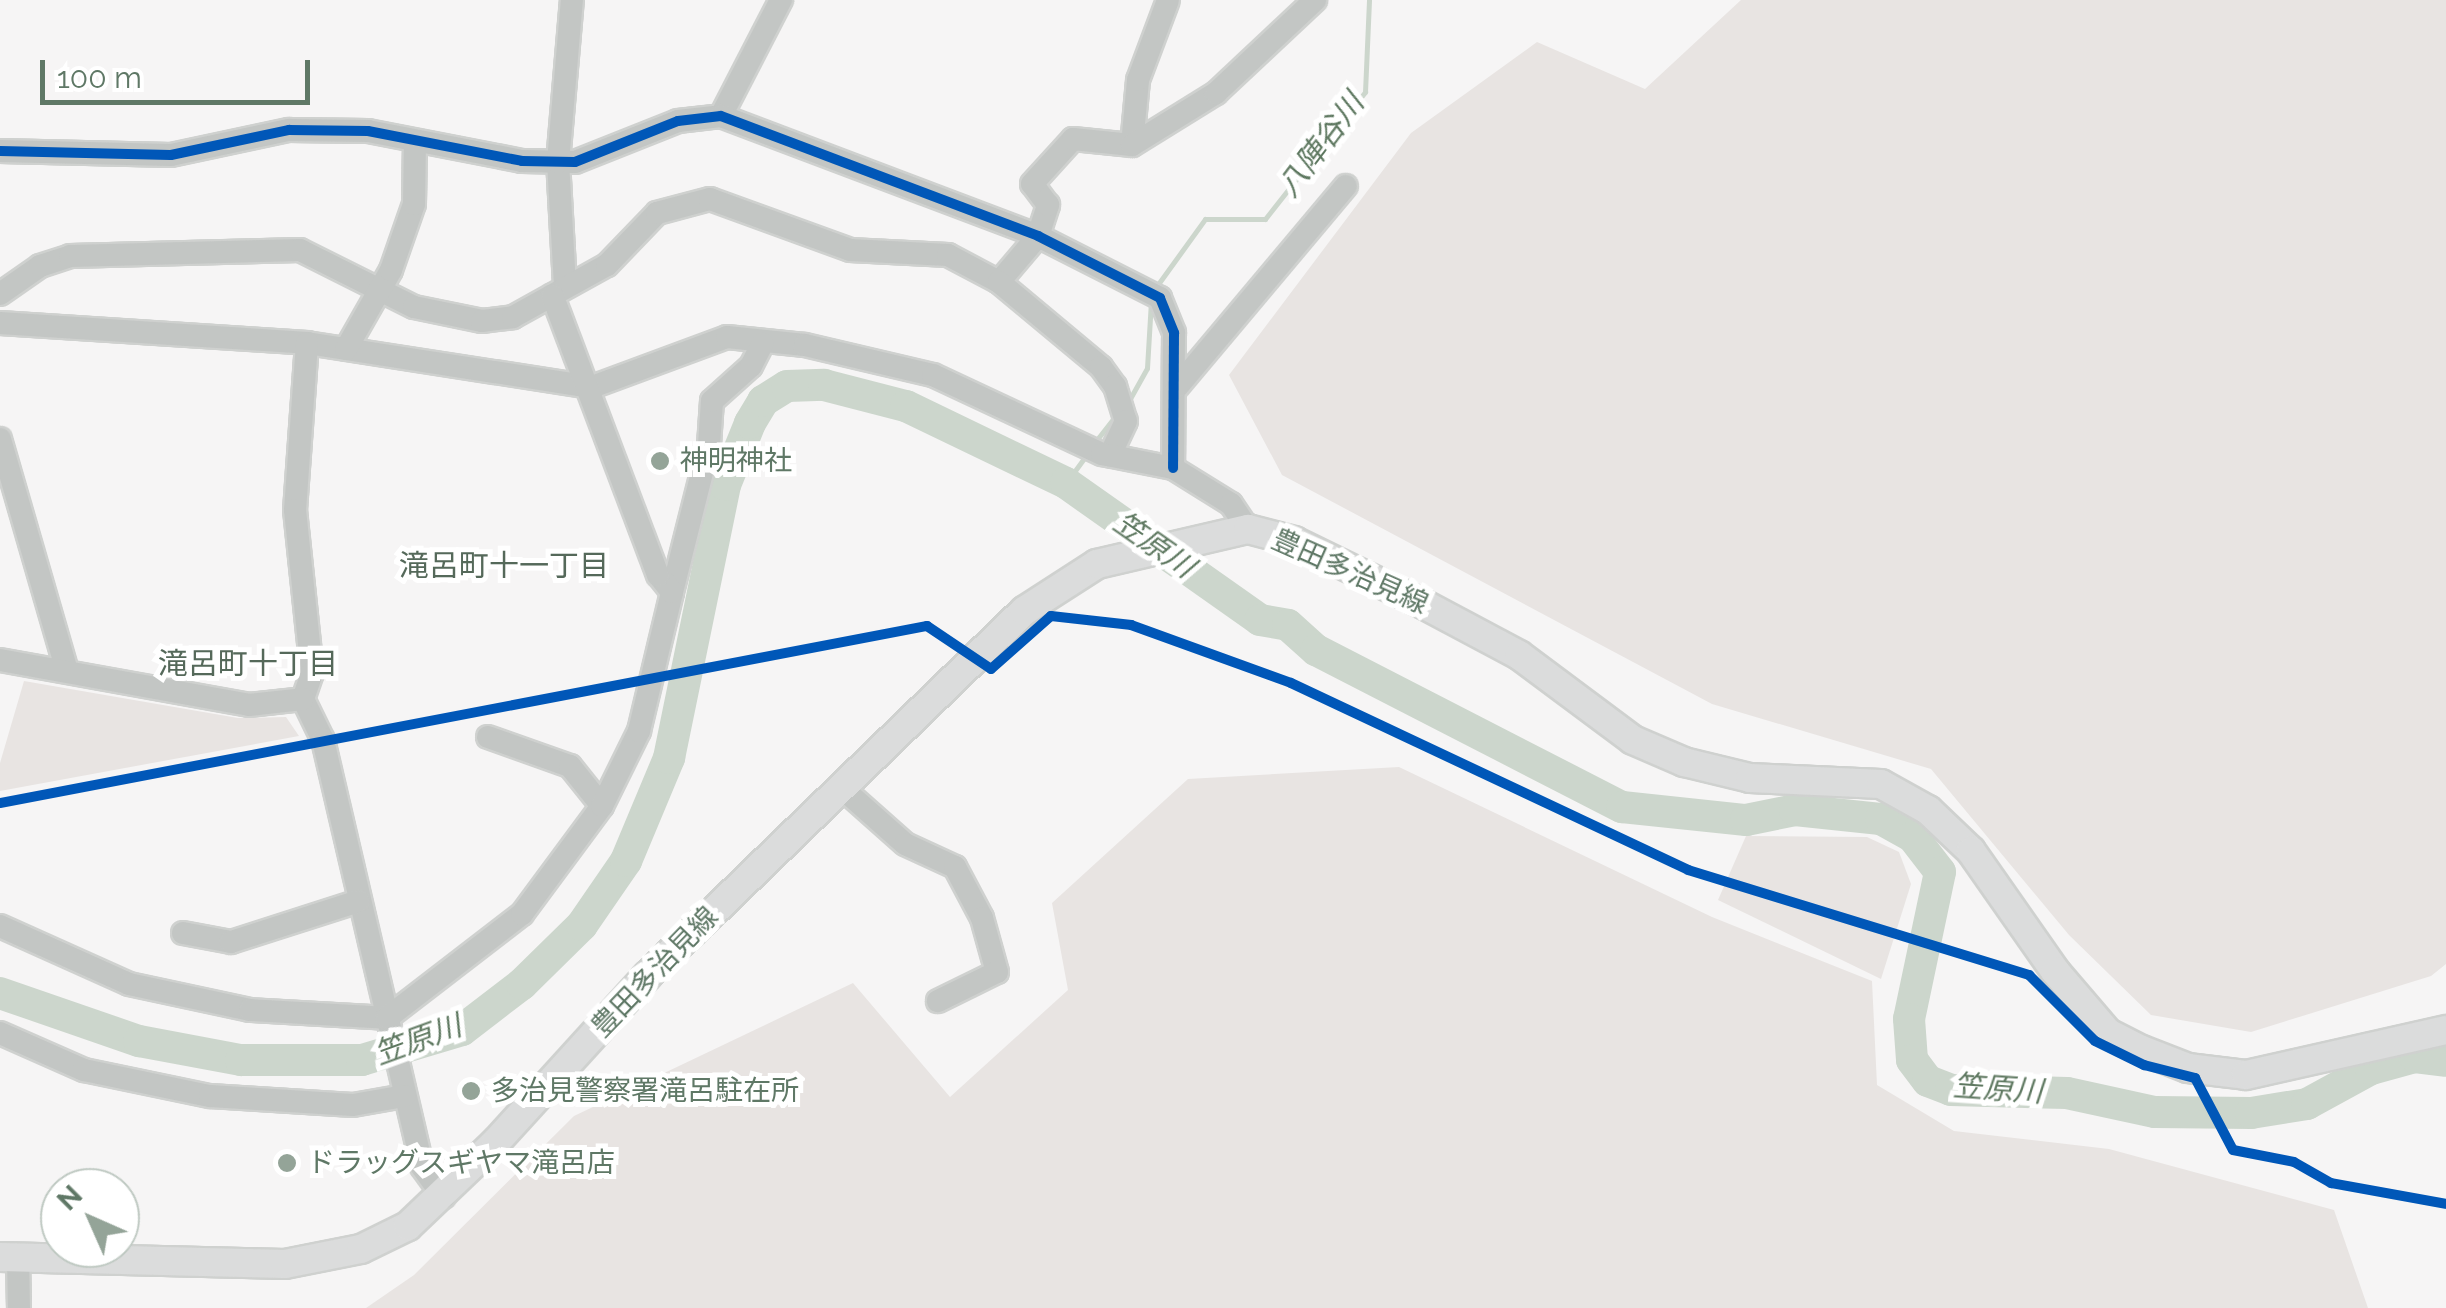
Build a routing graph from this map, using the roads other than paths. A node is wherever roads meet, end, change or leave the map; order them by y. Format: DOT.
graph roads {
  1 [pos="572,0"];
  2 [pos="781,0"];
  3 [pos="1168,0"];
  4 [pos="1314,0"];
  5 [pos="721,116"];
  6 [pos="415,142"];
  7 [pos="1132,145"];
  8 [pos="0,151"];
  9 [pos="558,162"];
  10 [pos="1346,186"];
  11 [pos="1038,236"];
  12 [pos="999,282"];
  13 [pos="559,290"];
  14 [pos="379,291"];
  15 [pos="0,294"];
  16 [pos="0,324"];
  17 [pos="307,342"];
  18 [pos="762,344"];
  19 [pos="346,349"];
  20 [pos="1178,386"];
  21 [pos="592,387"];
  22 [pos="0,439"];
  23 [pos="1098,451"];
  24 [pos="1173,468"];
  25 [pos="1248,530"];
  26 [pos="672,592"];
  27 [pos="0,660"];
  28 [pos="67,671"];
  29 [pos="303,699"];
  30 [pos="488,737"];
  31 [pos="842,788"];
  32 [pos="602,806"];
  33 [pos="359,901"];
  34 [pos="0,926"];
  35 [pos="183,933"];
  36 [pos="938,1001"];
  37 [pos="387,1018"];
  38 [pos="2446,1030"];
  39 [pos="0,1033"];
  40 [pos="404,1096"];
  41 [pos="444,1197"];
  42 [pos="9,1257"];
  43 [pos="19,1308"];
  1 -- 9 [label="street"];
  2 -- 5 [label="street"];
  3 -- 7 [label="street"];
  4 -- 7 [label="street"];
  5 -- 9 [label="street"];
  5 -- 11 [label="street"];
  6 -- 8 [label="street"];
  6 -- 9 [label="street"];
  6 -- 14 [label="street"];
  7 -- 11 [label="street"];
  9 -- 13 [label="street"];
  10 -- 20 [label="street"];
  11 -- 12 [label="street"];
  11 -- 20 [label="street"];
  12 -- 13 [label="street"];
  12 -- 23 [label="street"];
  13 -- 14 [label="street"];
  13 -- 21 [label="street"];
  14 -- 15 [label="street"];
  14 -- 19 [label="street"];
  16 -- 17 [label="street"];
  17 -- 19 [label="street"];
  17 -- 29 [label="street"];
  18 -- 21 [label="street"];
  18 -- 23 [label="street"];
  18 -- 26 [label="street"];
  19 -- 21 [label="street"];
  20 -- 24 [label="street"];
  21 -- 26 [label="street"];
  22 -- 28 [label="street"];
  23 -- 24 [label="street"];
  24 -- 25 [label="street"];
  25 -- 31 [label="main road, 豊田多治見線"];
  25 -- 38 [label="main road, 豊田多治見線"];
  26 -- 32 [label="street"];
  27 -- 28 [label="street"];
  28 -- 29 [label="street"];
  29 -- 33 [label="street"];
  30 -- 32 [label="street"];
  31 -- 36 [label="street"];
  31 -- 41 [label="main road, 豊田多治見線"];
  32 -- 37 [label="street"];
  33 -- 35 [label="street"];
  33 -- 37 [label="street"];
  34 -- 37 [label="street"];
  37 -- 40 [label="street"];
  39 -- 40 [label="street"];
  40 -- 41 [label="street"];
  41 -- 42 [label="main road, 豊田多治見線"];
  42 -- 43 [label="street"];
}
